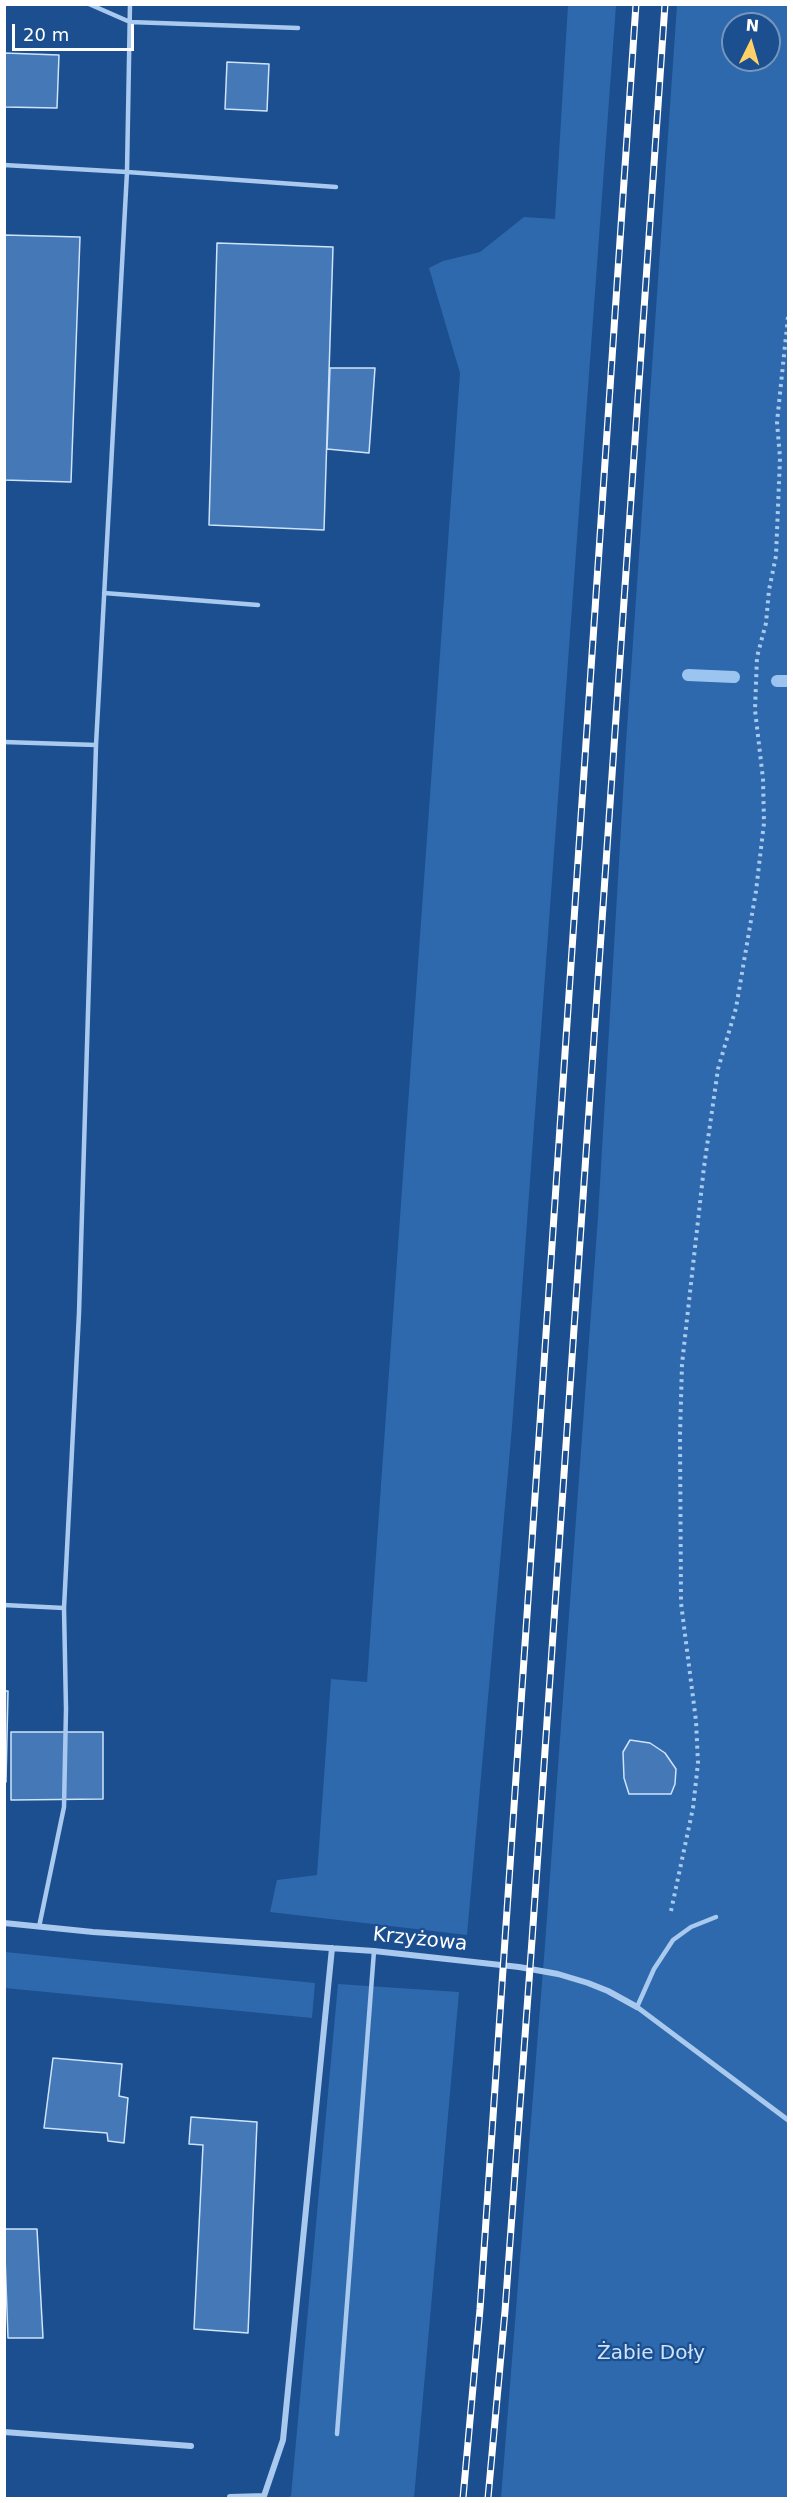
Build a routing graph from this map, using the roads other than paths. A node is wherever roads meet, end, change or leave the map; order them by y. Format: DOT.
graph roads {
  1 [pos="89,4"];
  2 [pos="130,4"];
  3 [pos="130,22"];
  4 [pos="298,28"];
  5 [pos="4,165"];
  6 [pos="127,172"];
  7 [pos="336,187"];
  8 [pos="104,593"];
  9 [pos="258,605"];
  10 [pos="4,742"];
  11 [pos="96,745"];
  12 [pos="4,1605"];
  13 [pos="64,1608"];
  14 [pos="716,1917"];
  15 [pos="4,1923"];
  16 [pos="39,1928"];
  17 [pos="332,1948"];
  18 [pos="374,1951"];
  19 [pos="637,2007"];
  20 [pos="789,2120"];
  21 [pos="4,2433"];
  22 [pos="337,2434"];
  23 [pos="191,2446"];
  24 [pos="230,2497"];
  1 -- 3 [label="lane"];
  2 -- 3 [label="lane"];
  3 -- 4 [label="lane"];
  3 -- 6 [label="lane"];
  5 -- 6 [label="lane"];
  6 -- 7 [label="lane"];
  6 -- 8 [label="lane"];
  8 -- 9 [label="lane"];
  8 -- 11 [label="lane"];
  10 -- 11 [label="lane"];
  11 -- 13 [label="lane"];
  12 -- 13 [label="lane"];
  13 -- 16 [label="lane"];
  14 -- 19 [label="lane"];
  15 -- 16 [label="street, Krzyżowa"];
  16 -- 17 [label="street, Krzyżowa"];
  17 -- 18 [label="street, Krzyżowa"];
  17 -- 24 [label="street"];
  18 -- 19 [label="street, Krzyżowa"];
  18 -- 22 [label="lane"];
  19 -- 20 [label="street, Krzyżowa"];
  21 -- 23 [label="street"];
}
